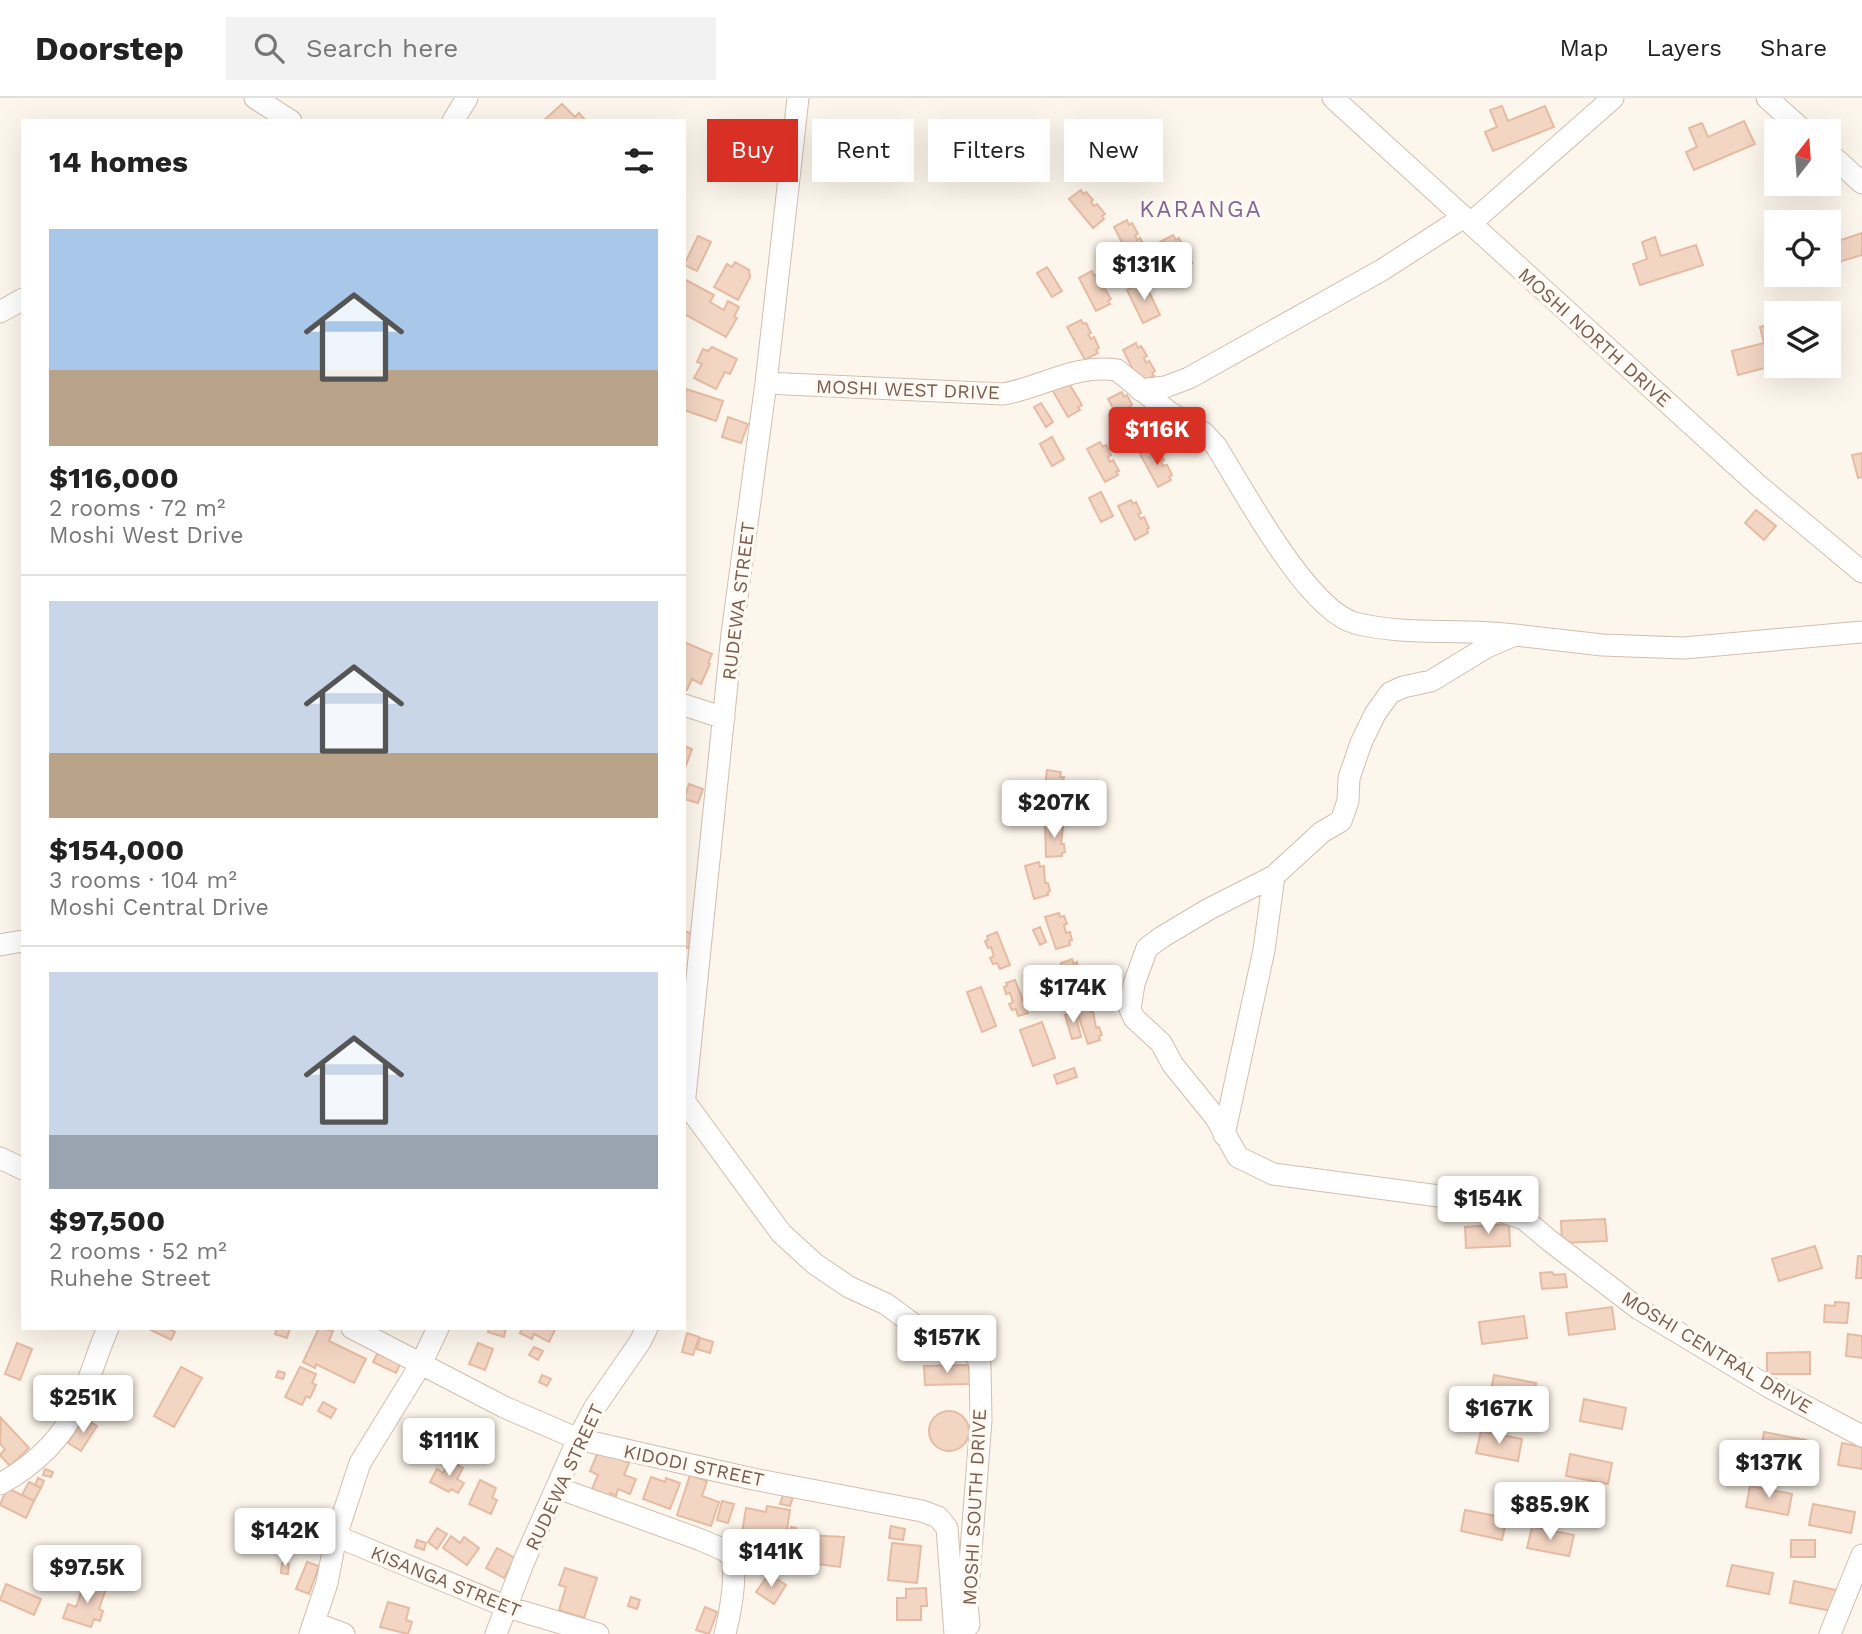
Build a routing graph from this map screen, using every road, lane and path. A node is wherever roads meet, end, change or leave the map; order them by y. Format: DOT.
graph roads {
  1 [pos="254,98"];
  2 [pos="467,98"];
  3 [pos="798,98"];
  4 [pos="1333,98"];
  5 [pos="1613,98"];
  6 [pos="1767,98"];
  7 [pos="287,119"];
  8 [pos="454,119"];
  9 [pos="1791,119"];
  10 [pos="1841,164"];
  11 [pos="1862,183"];
  12 [pos="1467,220"];
  13 [pos="21,300"];
  14 [pos="0,312"];
  15 [pos="766,383"];
  16 [pos="1140,390"];
  17 [pos="1862,572"];
  18 [pos="1862,632"];
  19 [pos="1516,635"];
  20 [pos="686,706"];
  21 [pos="724,718"];
  22 [pos="1274,876"];
  23 [pos="21,941"];
  24 [pos="0,945"];
  25 [pos="687,1042"];
  26 [pos="686,1073"];
  27 [pos="686,1105"];
  28 [pos="1224,1135"];
  29 [pos="0,1158"];
  30 [pos="21,1169"];
  31 [pos="107,1330"];
  32 [pos="356,1330"];
  33 [pos="437,1330"];
  34 [pos="646,1330"];
  35 [pos="421,1364"];
  36 [pos="1862,1436"];
  37 [pos="578,1438"];
  38 [pos="0,1484"];
  39 [pos="558,1488"];
  40 [pos="335,1536"];
  41 [pos="1862,1555"];
  42 [pos="507,1607"];
  43 [pos="313,1628"];
  44 [pos="344,1634"];
  45 [pos="496,1634"];
  46 [pos="598,1634"];
  47 [pos="725,1634"];
  48 [pos="955,1634"];
  49 [pos="970,1634"];
  50 [pos="1830,1634"];
  1 -- 7 [label="street"];
  2 -- 8 [label="street"];
  3 -- 15 [label="street, RUDEWA STREET"];
  4 -- 12 [label="street, MOSHI NORTH DRIVE"];
  5 -- 12 [label="street"];
  6 -- 9 [label="street"];
  10 -- 11 [label="street"];
  12 -- 16 [label="street"];
  12 -- 17 [label="street, MOSHI NORTH DRIVE"];
  13 -- 14 [label="street"];
  15 -- 16 [label="street, MOSHI WEST DRIVE"];
  15 -- 21 [label="street, RUDEWA STREET"];
  16 -- 19 [label="street, MOSHI WEST DRIVE"];
  18 -- 19 [label="street"];
  19 -- 22 [label="street, MOSHI CENTRAL DRIVE"];
  20 -- 21 [label="street"];
  21 -- 25 [label="street, RUDEWA STREET"];
  22 -- 28 [label="street"];
  22 -- 28 [label="street, MOSHI CENTRAL DRIVE"];
  23 -- 24 [label="street"];
  25 -- 26 [label="street, RUDEWA STREET"];
  27 -- 49 [label="street, MOSHI SOUTH DRIVE"];
  28 -- 36 [label="street, MOSHI CENTRAL DRIVE"];
  29 -- 30 [label="street"];
  31 -- 38 [label="street"];
  32 -- 35 [label="street, KIDODI STREET"];
  33 -- 35 [label="street"];
  34 -- 37 [label="street, RUDEWA STREET"];
  35 -- 37 [label="street, KIDODI STREET"];
  35 -- 40 [label="street"];
  37 -- 39 [label="street, RUDEWA STREET"];
  37 -- 48 [label="street, KIDODI STREET"];
  39 -- 42 [label="street, RUDEWA STREET"];
  39 -- 47 [label="street"];
  40 -- 42 [label="street, KISANGA STREET"];
  40 -- 43 [label="street"];
  41 -- 50 [label="street"];
  42 -- 45 [label="street, RUDEWA STREET"];
  42 -- 46 [label="street, KISANGA STREET"];
  43 -- 44 [label="street"];
}
